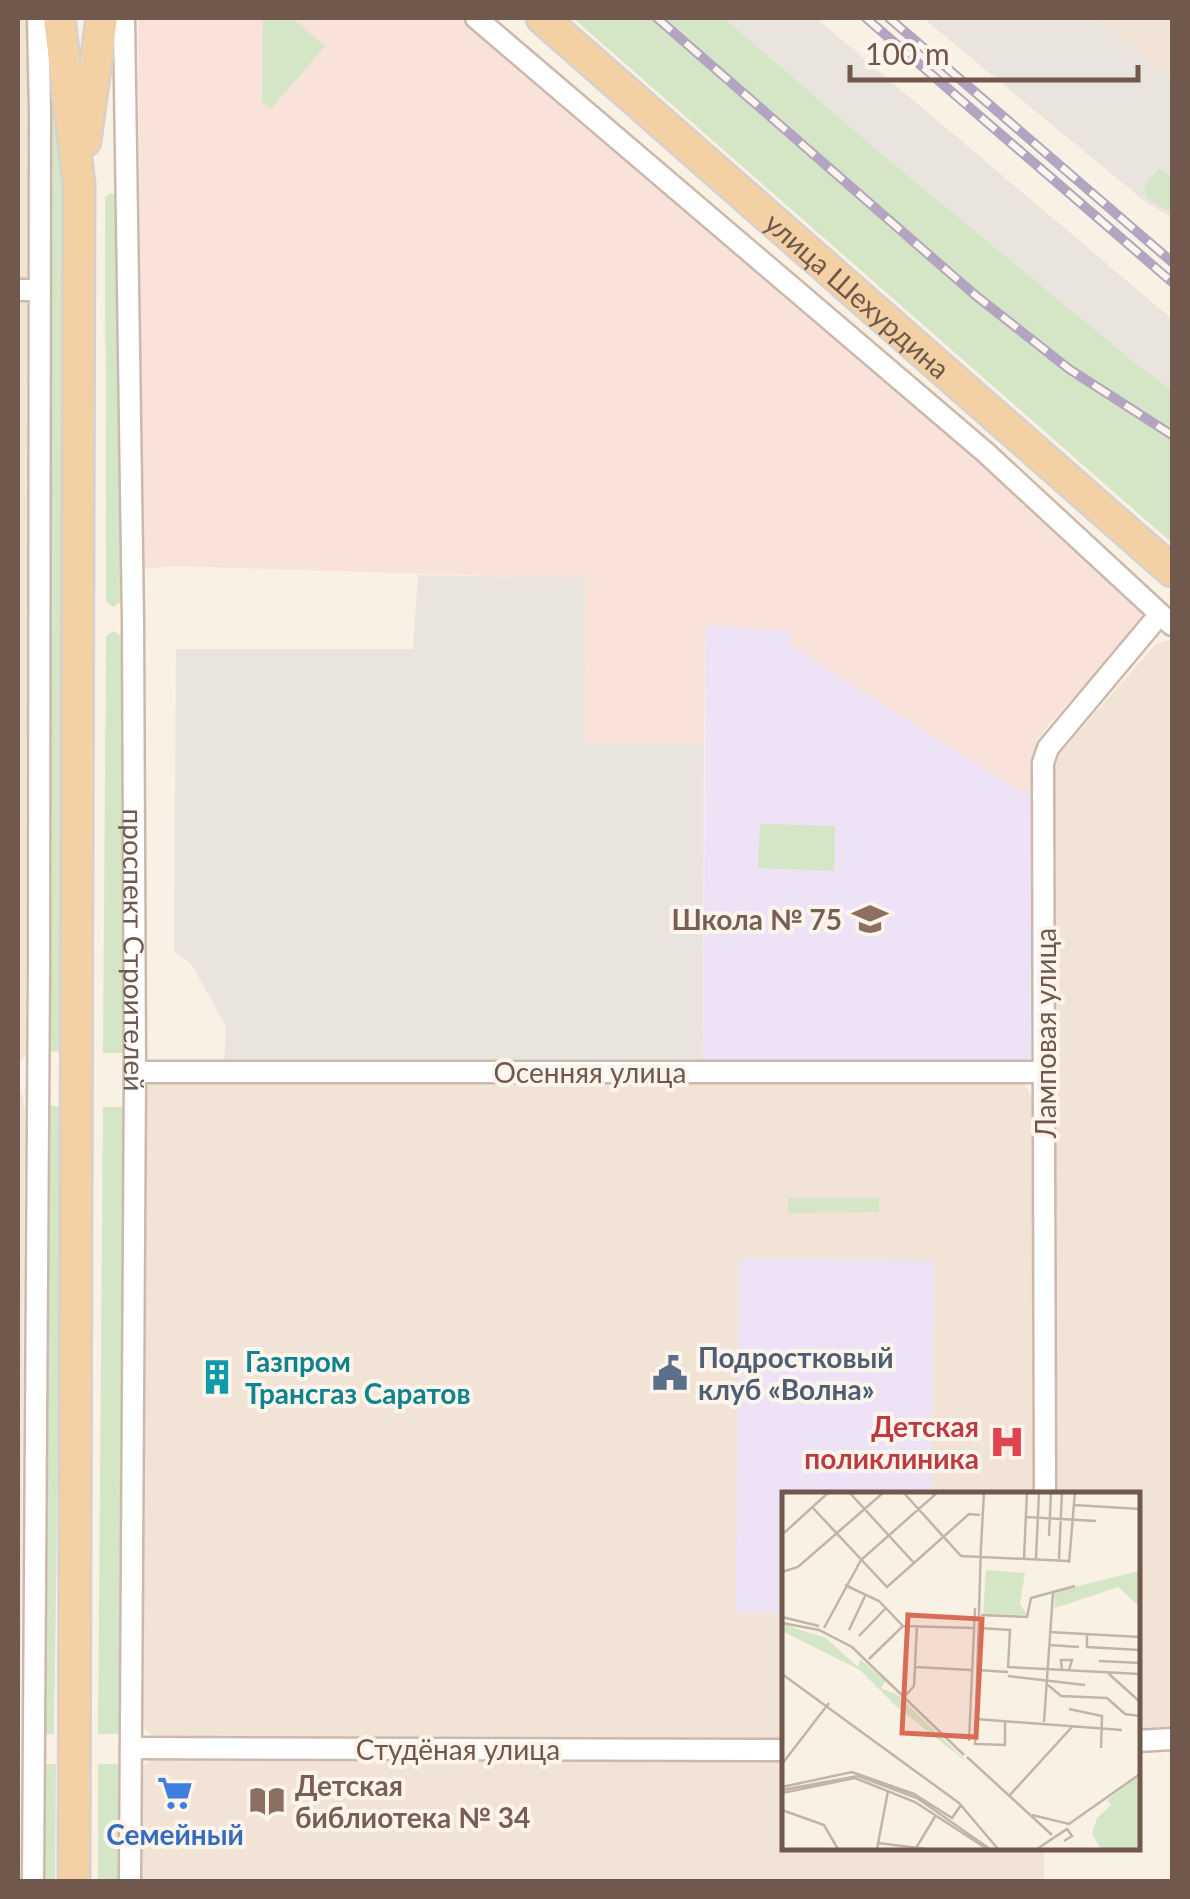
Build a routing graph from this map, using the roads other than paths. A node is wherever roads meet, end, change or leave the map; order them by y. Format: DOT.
graph roads {
  1 [pos="38,18"];
  2 [pos="59,18"];
  3 [pos="102,18"];
  4 [pos="124,18"];
  5 [pos="476,18"];
  6 [pos="542,18"];
  7 [pos="79,183"];
  8 [pos="18,290"];
  9 [pos="40,290"];
  10 [pos="1172,571"];
  11 [pos="1166,620"];
  12 [pos="136,1072"];
  13 [pos="1045,1072"];
  14 [pos="27,1075"];
  15 [pos="1045,1492"];
  16 [pos="1172,1739"];
  17 [pos="1140,1741"];
  18 [pos="25,1747"];
  19 [pos="131,1748"];
  20 [pos="782,1750"];
  21 [pos="33,1882"];
  22 [pos="74,1882"];
  23 [pos="130,1882"];
  1 -- 9 [label="street"];
  2 -- 7 [label="main road, проспект Строителей"];
  3 -- 7 [label="main road, проспект Строителей"];
  4 -- 12 [label="street, проспект Строителей"];
  5 -- 11 [label="street"];
  6 -- 10 [label="main road, улица Шехурдина"];
  7 -- 22 [label="main road, проспект Строителей"];
  8 -- 9 [label="street"];
  9 -- 14 [label="street"];
  11 -- 13 [label="street, Ламповая улица"];
  12 -- 13 [label="street, Осенняя улица"];
  12 -- 19 [label="street, проспект Строителей"];
  13 -- 15 [label="street, Ламповая улица"];
  14 -- 18 [label="street"];
  16 -- 17 [label="street"];
  18 -- 21 [label="street"];
  19 -- 20 [label="street, Студёная улица"];
  19 -- 23 [label="street, проспект Строителей"];
}
